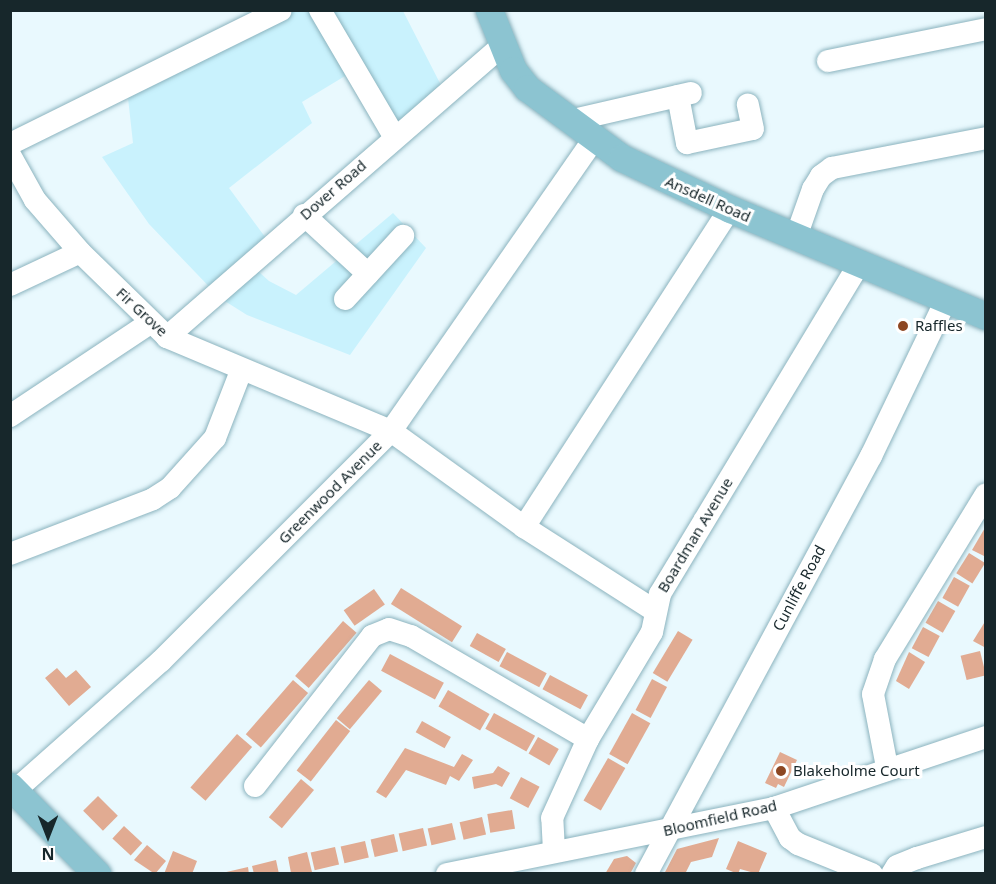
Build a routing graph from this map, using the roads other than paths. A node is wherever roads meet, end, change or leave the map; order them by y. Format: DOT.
graph roads {
  1 [pos="281,10"];
  2 [pos="320,10"];
  3 [pos="489,10"];
  4 [pos="986,29"];
  5 [pos="502,46"];
  6 [pos="828,61"];
  7 [pos="748,105"];
  8 [pos="569,121"];
  9 [pos="394,136"];
  10 [pos="986,138"];
  11 [pos="594,139"];
  12 [pos="10,144"];
  13 [pos="10,155"];
  14 [pos="730,209"];
  15 [pos="304,215"];
  16 [pos="403,237"];
  17 [pos="796,237"];
  18 [pos="80,252"];
  19 [pos="859,264"];
  20 [pos="368,274"];
  21 [pos="10,285"];
  22 [pos="345,299"];
  23 [pos="946,300"];
  24 [pos="986,316"];
  25 [pos="159,330"];
  26 [pos="241,371"];
  27 [pos="10,416"];
  28 [pos="391,431"];
  29 [pos="986,494"];
  30 [pos="524,526"];
  31 [pos="10,554"];
  32 [pos="654,610"];
  33 [pos="986,737"];
  34 [pos="588,739"];
  35 [pos="887,767"];
  36 [pos="255,786"];
  37 [pos="12,791"];
  38 [pos="774,808"];
  39 [pos="669,830"];
  40 [pos="986,837"];
  41 [pos="554,851"];
  42 [pos="830,866"];
  43 [pos="97,873"];
  44 [pos="447,873"];
  45 [pos="646,873"];
  46 [pos="872,873"];
  47 [pos="892,873"];
  1 -- 12 [label="street"];
  2 -- 9 [label="street"];
  3 -- 5 [label="main road, Ansdell Road"];
  4 -- 6 [label="street"];
  5 -- 8 [label="main road, Ansdell Road"];
  5 -- 9 [label="street, Dover Road"];
  7 -- 8 [label="street"];
  8 -- 11 [label="main road, Ansdell Road"];
  9 -- 15 [label="street, Dover Road"];
  10 -- 17 [label="street"];
  11 -- 14 [label="main road, Ansdell Road"];
  11 -- 28 [label="street, Greenwood Avenue"];
  13 -- 18 [label="street, Fir Grove"];
  14 -- 17 [label="main road, Ansdell Road"];
  14 -- 30 [label="street"];
  15 -- 20 [label="street"];
  15 -- 25 [label="street, Dover Road"];
  16 -- 20 [label="street"];
  17 -- 19 [label="main road, Ansdell Road"];
  18 -- 21 [label="street"];
  18 -- 25 [label="street, Fir Grove"];
  19 -- 23 [label="main road, Ansdell Road"];
  19 -- 32 [label="street, Boardman Avenue"];
  20 -- 22 [label="street"];
  23 -- 24 [label="main road, Ansdell Road"];
  23 -- 39 [label="street, Cunliffe Road"];
  25 -- 26 [label="street, Fir Grove"];
  25 -- 27 [label="street, Dover Road"];
  26 -- 28 [label="street, Fir Grove"];
  26 -- 31 [label="street"];
  28 -- 30 [label="street, Fir Grove"];
  28 -- 37 [label="street, Greenwood Avenue"];
  29 -- 35 [label="street"];
  30 -- 32 [label="street, Fir Grove"];
  32 -- 34 [label="street, Boardman Avenue"];
  33 -- 35 [label="street, Bloomfield Road"];
  34 -- 36 [label="street"];
  34 -- 41 [label="street, Boardman Avenue"];
  35 -- 38 [label="street, Bloomfield Road"];
  37 -- 43 [label="main road"];
  38 -- 39 [label="street, Bloomfield Road"];
  38 -- 42 [label="street"];
  39 -- 41 [label="street, Bloomfield Road"];
  39 -- 45 [label="street, Cunliffe Road"];
  40 -- 47 [label="street"];
  41 -- 44 [label="street, Bloomfield Road"];
  42 -- 46 [label="street"];
}
